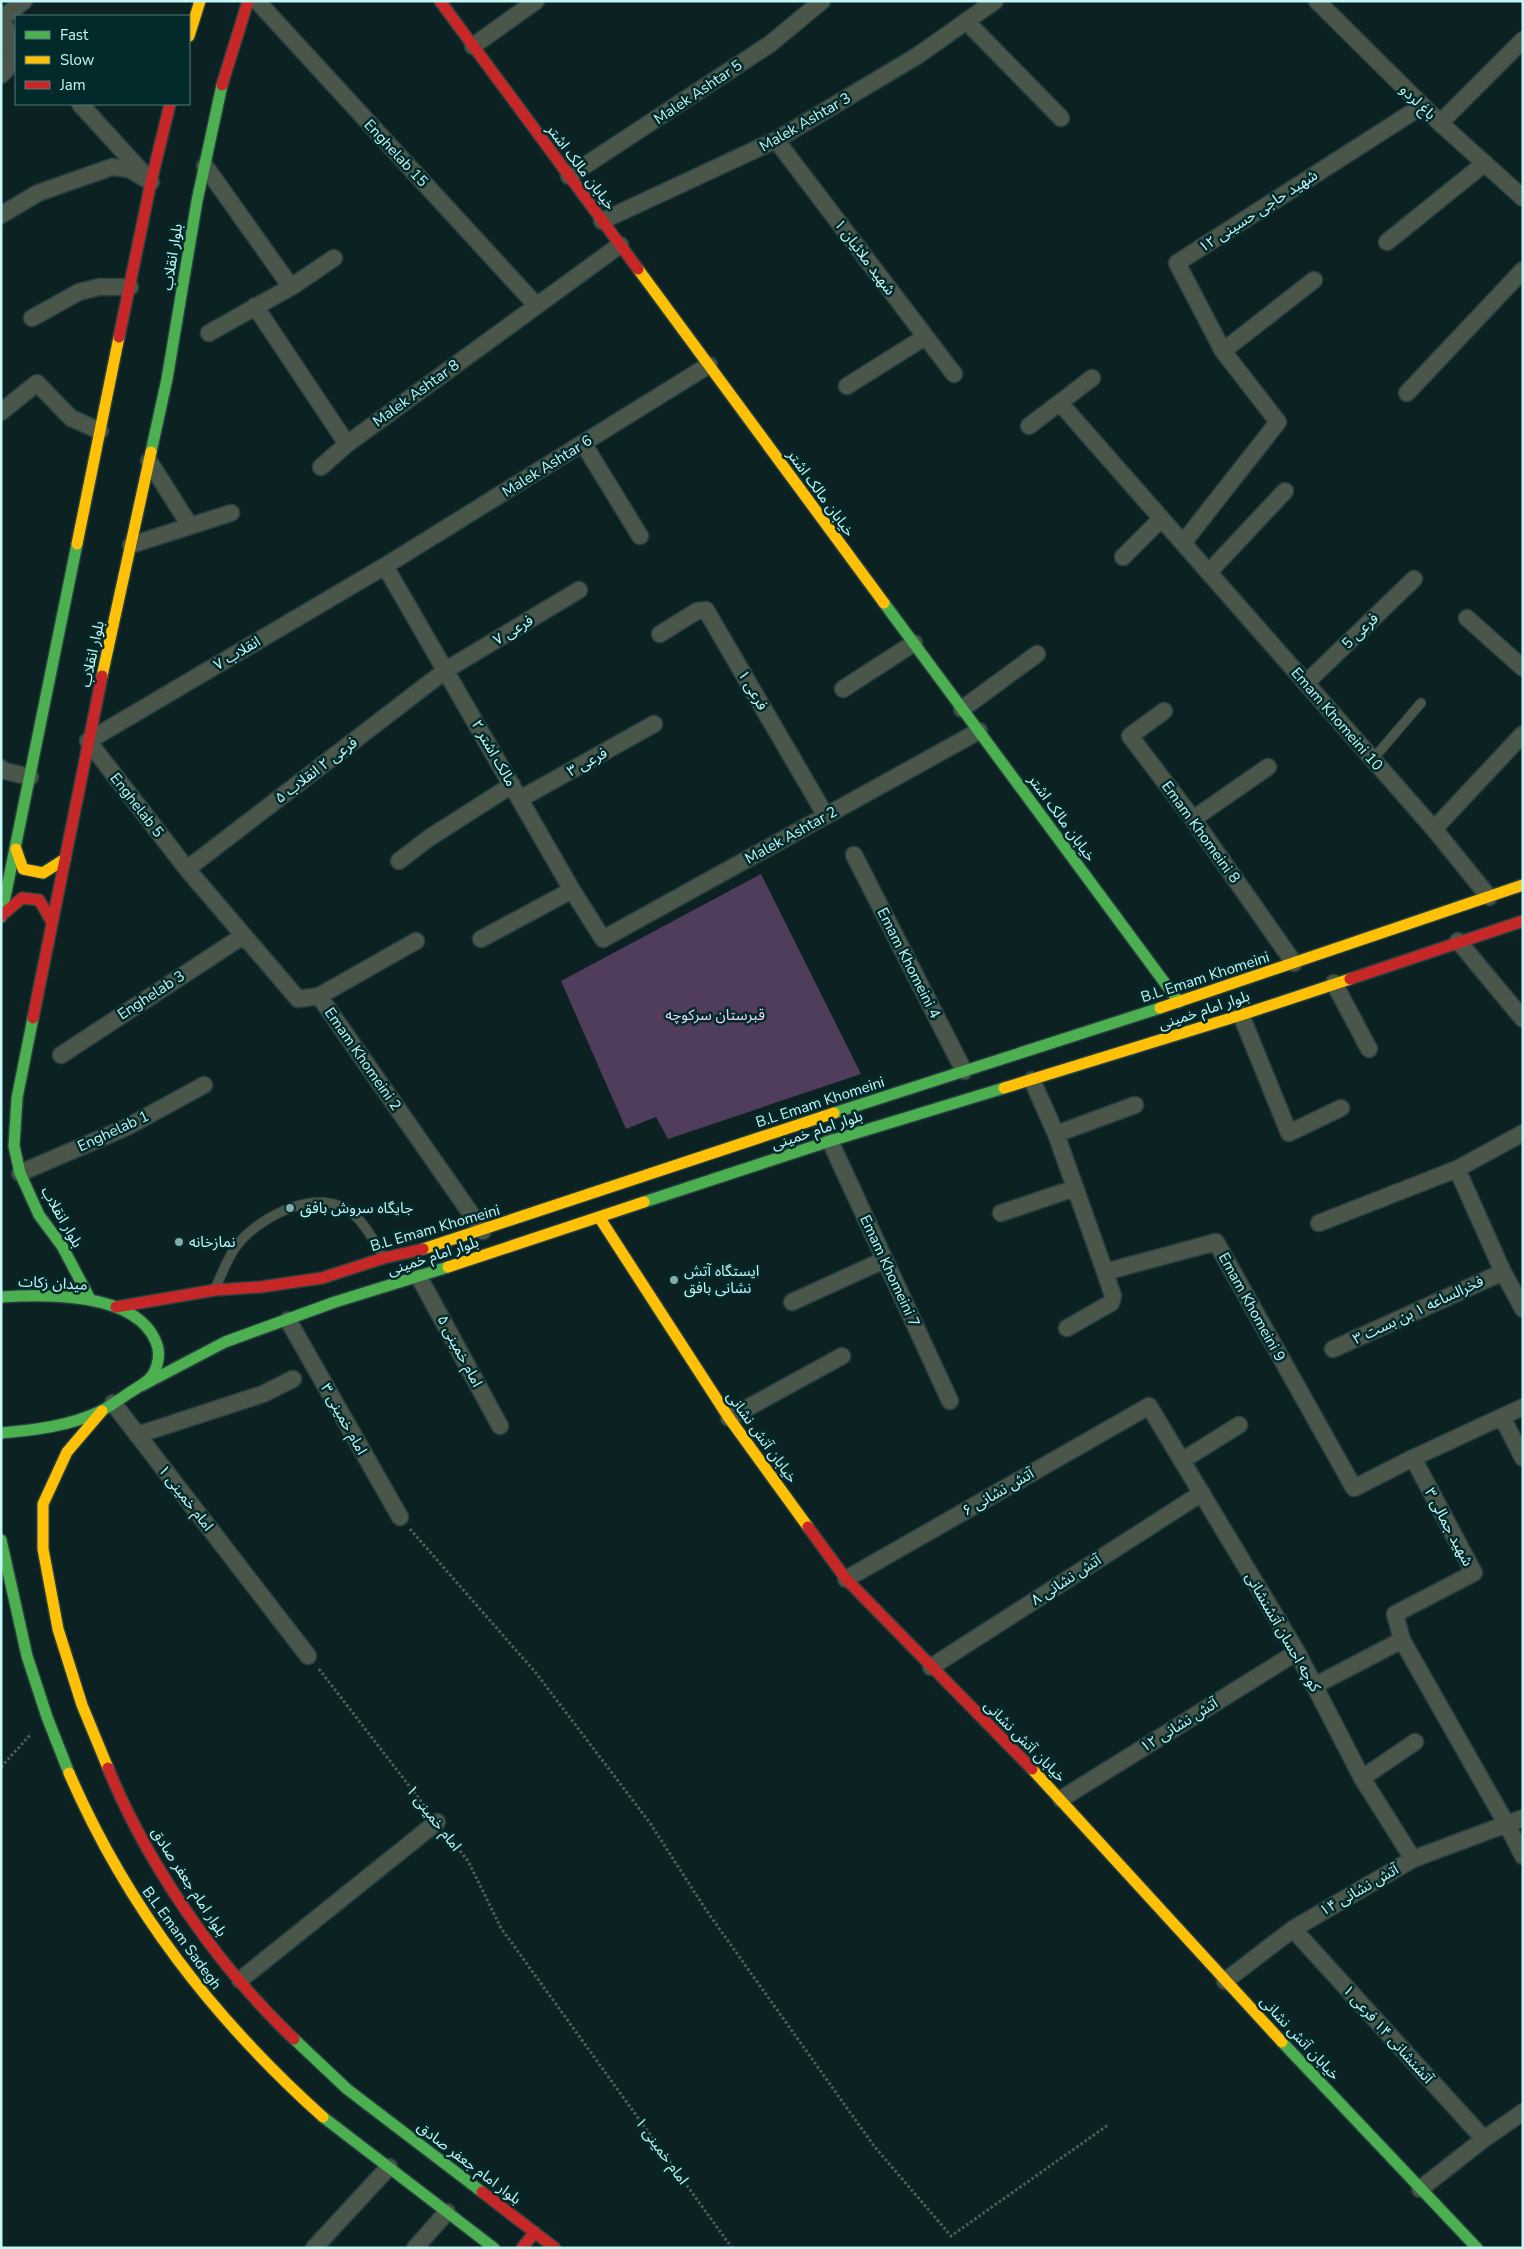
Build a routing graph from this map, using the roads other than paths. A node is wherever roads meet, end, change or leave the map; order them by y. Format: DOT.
graph roads {
  1 [pos="24,1"];
  2 [pos="200,1"];
  3 [pos="248,1"];
  4 [pos="256,1"];
  5 [pos="440,1"];
  6 [pos="536,1"];
  7 [pos="822,1"];
  8 [pos="1317,1"];
  9 [pos="987,3"];
  10 [pos="1,18"];
  11 [pos="966,21"];
  12 [pos="15,33"];
  13 [pos="190,33"];
  14 [pos="1523,40"];
  15 [pos="473,46"];
  16 [pos="1,75"];
  17 [pos="81,105"];
  18 [pos="170,105"];
  19 [pos="1422,106"];
  20 [pos="1061,118"];
  21 [pos="1440,123"];
  22 [pos="776,140"];
  23 [pos="1485,163"];
  24 [pos="205,166"];
  25 [pos="569,176"];
  26 [pos="151,182"];
  27 [pos="1523,198"];
  28 [pos="1,215"];
  29 [pos="602,221"];
  30 [pos="1387,242"];
  31 [pos="620,245"];
  32 [pos="334,258"];
  33 [pos="1523,270"];
  34 [pos="1314,280"];
  35 [pos="130,287"];
  36 [pos="292,287"];
  37 [pos="536,304"];
  38 [pos="255,306"];
  39 [pos="32,318"];
  40 [pos="209,333"];
  41 [pos="925,337"];
  42 [pos="1224,351"];
  43 [pos="709,366"];
  44 [pos="954,374"];
  45 [pos="1092,378"];
  46 [pos="847,386"];
  47 [pos="1408,393"];
  48 [pos="1060,403"];
  49 [pos="1,412"];
  50 [pos="1029,426"];
  51 [pos="100,431"];
  52 [pos="583,443"];
  53 [pos="347,444"];
  54 [pos="149,460"];
  55 [pos="321,467"];
  56 [pos="1285,491"];
  57 [pos="231,513"];
  58 [pos="1161,519"];
  59 [pos="190,526"];
  60 [pos="640,536"];
  61 [pos="1183,543"];
  62 [pos="131,545"];
  63 [pos="1123,557"];
  64 [pos="385,566"];
  65 [pos="1209,572"];
  66 [pos="1414,579"];
  67 [pos="579,590"];
  68 [pos="1467,618"];
  69 [pos="660,634"];
  70 [pos="914,643"];
  71 [pos="1036,654"];
  72 [pos="1523,668"];
  73 [pos="446,670"];
  74 [pos="1306,683"];
  75 [pos="842,689"];
  76 [pos="1421,703"];
  77 [pos="962,709"];
  78 [pos="1164,711"];
  79 [pos="654,724"];
  80 [pos="979,731"];
  81 [pos="1523,734"];
  82 [pos="88,741"];
  83 [pos="1373,760"];
  84 [pos="1268,767"];
  85 [pos="1,768"];
  86 [pos="30,777"];
  87 [pos="516,792"];
  88 [pos="826,816"];
  89 [pos="1193,819"];
  90 [pos="1434,829"];
  91 [pos="16,850"];
  92 [pos="854,855"];
  93 [pos="65,859"];
  94 [pos="399,861"];
  95 [pos="187,869"];
  96 [pos="1523,885"];
  97 [pos="572,890"];
  98 [pos="1489,897"];
  99 [pos="1,916"];
  100 [pos="1523,921"];
  101 [pos="52,922"];
  102 [pos="243,936"];
  103 [pos="481,939"];
  104 [pos="416,941"];
  105 [pos="1458,941"];
  106 [pos="1294,963"];
  107 [pos="1334,983"];
  108 [pos="319,996"];
  109 [pos="1179,1002"];
  110 [pos="1240,1015"];
  111 [pos="1523,1019"];
  112 [pos="1369,1049"];
  113 [pos="61,1055"];
  114 [pos="964,1071"];
  115 [pos="1032,1080"];
  116 [pos="204,1085"];
  117 [pos="1135,1104"];
  118 [pos="1341,1108"];
  119 [pos="777,1132"];
  120 [pos="1523,1133"];
  121 [pos="1056,1134"];
  122 [pos="830,1141"];
  123 [pos="706,1156"];
  124 [pos="779,1158"];
  125 [pos="1457,1169"];
  126 [pos="20,1173"];
  127 [pos="719,1177"];
  128 [pos="1075,1188"];
  129 [pos="1001,1213"];
  130 [pos="599,1217"];
  131 [pos="1319,1223"];
  132 [pos="483,1231"];
  133 [pos="384,1258"];
  134 [pos="884,1260"];
  135 [pos="1105,1272"];
  136 [pos="1503,1272"];
  137 [pos="419,1276"];
  138 [pos="215,1290"];
  139 [pos="1,1297"];
  140 [pos="90,1299"];
  141 [pos="792,1302"];
  142 [pos="116,1307"];
  143 [pos="1523,1309"];
  144 [pos="288,1320"];
  145 [pos="1067,1328"];
  146 [pos="1333,1349"];
  147 [pos="842,1356"];
  148 [pos="293,1379"];
  149 [pos="131,1392"];
  150 [pos="950,1401"];
  151 [pos="1149,1406"];
  152 [pos="107,1407"];
  153 [pos="1523,1407"];
  154 [pos="1502,1417"];
  155 [pos="729,1418"];
  156 [pos="1239,1425"];
  157 [pos="500,1426"];
  158 [pos="1,1433"];
  159 [pos="137,1435"];
  160 [pos="1412,1458"];
  161 [pos="1523,1458"];
  162 [pos="1183,1460"];
  163 [pos="1202,1493"];
  164 [pos="400,1517"];
  165 [pos="1,1540"];
  166 [pos="31,1553"];
  167 [pos="46,1561"];
  168 [pos="846,1579"];
  169 [pos="1402,1640"];
  170 [pos="1297,1652"];
  171 [pos="308,1656"];
  172 [pos="931,1667"];
  173 [pos="1314,1686"];
  174 [pos="1415,1742"];
  175 [pos="1362,1778"];
  176 [pos="1061,1799"];
  177 [pos="1523,1818"];
  178 [pos="437,1822"];
  179 [pos="1507,1825"];
  180 [pos="1523,1856"];
  181 [pos="1413,1859"];
  182 [pos="1293,1929"];
  183 [pos="240,1980"];
  184 [pos="1225,1980"];
  185 [pos="1523,2112"];
  186 [pos="1484,2138"];
  187 [pos="389,2168"];
  188 [pos="1420,2188"];
  189 [pos="447,2212"];
  190 [pos="535,2232"];
  191 [pos="314,2248"];
  192 [pos="415,2248"];
  193 [pos="494,2248"];
  194 [pos="522,2248"];
  195 [pos="555,2248"];
  196 [pos="1477,2248"];
  1 -- 10 [label="street"];
  2 -- 13 [label="main road"];
  3 -- 24 [label="main road, بلوار انقلاب"];
  4 -- 37 [label="street, Enghelab 15"];
  5 -- 15 [label="main road, خیابان مالک اشتر"];
  6 -- 15 [label="street"];
  7 -- 25 [label="street, Malek Ashtar 5"];
  8 -- 19 [label="street, باغ لردو"];
  9 -- 11 [label="street, Malek Ashtar 3"];
  10 -- 12 [label="street"];
  10 -- 16 [label="street"];
  11 -- 20 [label="street"];
  11 -- 22 [label="street, Malek Ashtar 3"];
  14 -- 21 [label="street"];
  15 -- 25 [label="main road, خیابان مالک اشتر"];
  17 -- 26 [label="street"];
  18 -- 26 [label="main road"];
  19 -- 21 [label="street, باغ لردو"];
  19 -- 42 [label="street, شهید حاجی حسینی ۱۲"];
  21 -- 23 [label="street, باغ لردو"];
  22 -- 29 [label="street, Malek Ashtar 3"];
  22 -- 41 [label="street, شهید ملائیان ۱"];
  23 -- 27 [label="street, باغ لردو"];
  23 -- 30 [label="street"];
  24 -- 36 [label="street"];
  24 -- 54 [label="main road, بلوار انقلاب"];
  25 -- 29 [label="main road, خیابان مالک اشتر"];
  26 -- 28 [label="street"];
  26 -- 35 [label="main road"];
  29 -- 31 [label="main road, خیابان مالک اشتر"];
  31 -- 37 [label="street, Malek Ashtar 8"];
  31 -- 43 [label="main road, خیابان مالک اشتر"];
  32 -- 36 [label="street"];
  33 -- 47 [label="street"];
  34 -- 42 [label="street"];
  35 -- 39 [label="street"];
  35 -- 51 [label="main road"];
  36 -- 38 [label="street"];
  37 -- 53 [label="street, Malek Ashtar 8"];
  38 -- 40 [label="street"];
  38 -- 53 [label="street"];
  41 -- 44 [label="street, شهید ملائیان ۱"];
  41 -- 46 [label="street"];
  42 -- 61 [label="street"];
  43 -- 52 [label="street, Malek Ashtar 6"];
  43 -- 70 [label="main road, خیابان مالک اشتر"];
  45 -- 48 [label="street"];
  48 -- 50 [label="street"];
  48 -- 58 [label="street, Emam Khomeini 10"];
  49 -- 51 [label="street"];
  51 -- 86 [label="main road"];
  52 -- 60 [label="street"];
  52 -- 64 [label="street, Malek Ashtar 6"];
  53 -- 55 [label="street, Malek Ashtar 8"];
  54 -- 59 [label="street"];
  54 -- 62 [label="main road, بلوار انقلاب"];
  56 -- 65 [label="street"];
  57 -- 59 [label="street"];
  58 -- 61 [label="street, Emam Khomeini 10"];
  58 -- 63 [label="street"];
  59 -- 62 [label="street"];
  61 -- 65 [label="street, Emam Khomeini 10"];
  62 -- 82 [label="main road, بلوار انقلاب"];
  64 -- 73 [label="street, مالک اشتر ۲"];
  64 -- 82 [label="street, انقلاب ۷"];
  65 -- 74 [label="street, Emam Khomeini 10"];
  66 -- 74 [label="street, فرعی 5"];
  67 -- 73 [label="street, فرعی ۷"];
  68 -- 72 [label="street"];
  69 -- 88 [label="street, فرعی ۱"];
  70 -- 75 [label="street"];
  70 -- 77 [label="main road, خیابان مالک اشتر"];
  71 -- 77 [label="street"];
  73 -- 87 [label="street, مالک اشتر ۲"];
  73 -- 95 [label="street, فرعی ۲ انقلاب ۵"];
  74 -- 83 [label="street, Emam Khomeini 10"];
  76 -- 83 [label="lane"];
  77 -- 80 [label="main road, خیابان مالک اشتر"];
  78 -- 89 [label="street, Emam Khomeini 8"];
  79 -- 87 [label="street, فرعی ۳"];
  80 -- 88 [label="street, Malek Ashtar 2"];
  80 -- 109 [label="main road, خیابان مالک اشتر"];
  81 -- 90 [label="street"];
  82 -- 93 [label="main road, بلوار انقلاب"];
  82 -- 95 [label="street, Enghelab 5"];
  83 -- 90 [label="street, Emam Khomeini 10"];
  84 -- 89 [label="street"];
  85 -- 86 [label="street"];
  86 -- 91 [label="main road"];
  87 -- 94 [label="street, فرعی ۳"];
  87 -- 97 [label="street, مالک اشتر ۲"];
  88 -- 97 [label="street, Malek Ashtar 2"];
  89 -- 106 [label="street, Emam Khomeini 8"];
  90 -- 98 [label="street, Emam Khomeini 10"];
  91 -- 93 [label="main road"];
  91 -- 99 [label="main road"];
  92 -- 114 [label="street, Emam Khomeini 4"];
  93 -- 101 [label="main road, بلوار انقلاب"];
  95 -- 102 [label="street, Emam Khomeini 2"];
  96 -- 98 [label="main road, B.L Emam Khomeini"];
  97 -- 103 [label="street"];
  98 -- 106 [label="main road, B.L Emam Khomeini"];
  99 -- 101 [label="main road"];
  100 -- 105 [label="main road, بلوار امام خمینی"];
  101 -- 126 [label="main road, بلوار انقلاب"];
  102 -- 108 [label="street, Emam Khomeini 2"];
  102 -- 113 [label="street, Enghelab 3"];
  104 -- 108 [label="street"];
  105 -- 107 [label="main road, بلوار امام خمینی"];
  105 -- 111 [label="street"];
  106 -- 109 [label="main road, B.L Emam Khomeini"];
  107 -- 110 [label="main road, بلوار امام خمینی"];
  107 -- 112 [label="street"];
  108 -- 132 [label="street, Emam Khomeini 2"];
  109 -- 114 [label="main road, B.L Emam Khomeini"];
  110 -- 115 [label="main road, بلوار امام خمینی"];
  110 -- 118 [label="street"];
  114 -- 119 [label="main road, B.L Emam Khomeini"];
  115 -- 121 [label="street"];
  115 -- 122 [label="main road, بلوار امام خمینی"];
  116 -- 126 [label="street, Enghelab 1"];
  117 -- 121 [label="street"];
  119 -- 123 [label="main road, B.L Emam Khomeini"];
  119 -- 124 [label="main road"];
  120 -- 125 [label="street"];
  121 -- 128 [label="street"];
  122 -- 124 [label="main road, بلوار امام خمینی"];
  122 -- 134 [label="street, Emam Khomeini 7"];
  123 -- 127 [label="main road"];
  123 -- 132 [label="main road, B.L Emam Khomeini"];
  124 -- 127 [label="main road, بلوار امام خمینی"];
  125 -- 131 [label="street"];
  125 -- 136 [label="street"];
  126 -- 140 [label="main road, بلوار انقلاب"];
  127 -- 130 [label="main road, بلوار امام خمینی"];
  128 -- 129 [label="street"];
  128 -- 135 [label="street"];
  130 -- 137 [label="main road, بلوار امام خمینی"];
  130 -- 155 [label="main road, خیابان آتش نشانی"];
  132 -- 133 [label="main road, B.L Emam Khomeini"];
  133 -- 138 [label="main road, B.L Emam Khomeini"];
  133 -- 138 [label="lane"];
  134 -- 141 [label="street"];
  134 -- 150 [label="street, Emam Khomeini 7"];
  135 -- 145 [label="street"];
  135 -- 160 [label="street, Emam Khomeini 9"];
  136 -- 143 [label="street"];
  136 -- 146 [label="street, فخرالساعه ۱ بن بست ۳"];
  137 -- 144 [label="main road, بلوار امام خمینی"];
  137 -- 157 [label="street, امام خمینی ۵"];
  138 -- 142 [label="main road, B.L Emam Khomeini"];
  139 -- 140 [label="main road, میدان زکات"];
  140 -- 142 [label="main road, میدان زکات"];
  142 -- 149 [label="main road, میدان زکات"];
  144 -- 149 [label="main road, بلوار امام خمینی"];
  144 -- 164 [label="street, امام خمینی ۳"];
  147 -- 155 [label="street"];
  148 -- 159 [label="street"];
  149 -- 152 [label="main road, میدان زکات"];
  151 -- 162 [label="street, کوچه احسان آتشنشانی"];
  151 -- 168 [label="street, آتش نشانی ۶"];
  152 -- 158 [label="main road, میدان زکات"];
  152 -- 159 [label="street, امام خمینی ۱"];
  152 -- 167 [label="main road, بلوار امام جعفر صادق"];
  153 -- 154 [label="street, Emam Khomeini 9"];
  154 -- 160 [label="street, Emam Khomeini 9"];
  154 -- 161 [label="street"];
  155 -- 168 [label="main road, خیابان آتش نشانی"];
  156 -- 162 [label="street"];
  159 -- 171 [label="street, امام خمینی ۱"];
  160 -- 169 [label="street, شهید جمالی ۳"];
  162 -- 163 [label="street, کوچه احسان آتشنشانی"];
  163 -- 170 [label="street, کوچه احسان آتشنشانی"];
  163 -- 172 [label="street, آتش نشانی ۸"];
  165 -- 187 [label="main road, B.L Emam Sadegh"];
  166 -- 167 [label="main road"];
  167 -- 183 [label="main road, بلوار امام جعفر صادق"];
  168 -- 172 [label="main road, خیابان آتش نشانی"];
  169 -- 173 [label="street"];
  169 -- 179 [label="street"];
  170 -- 173 [label="street, کوچه احسان آتشنشانی"];
  170 -- 176 [label="street, آتش نشانی ۱۲"];
  172 -- 176 [label="main road, خیابان آتش نشانی"];
  173 -- 175 [label="street, کوچه احسان آتشنشانی"];
  174 -- 175 [label="street"];
  175 -- 181 [label="street, کوچه احسان آتشنشانی"];
  176 -- 184 [label="main road, خیابان آتش نشانی"];
  177 -- 179 [label="street, آتش نشانی ۱۴"];
  178 -- 183 [label="street"];
  179 -- 180 [label="street"];
  179 -- 181 [label="street, آتش نشانی ۱۴"];
  181 -- 182 [label="street, آتش نشانی ۱۴"];
  182 -- 184 [label="street, آتش نشانی ۱۴"];
  182 -- 186 [label="street, آتشنشانی ۱۴ فرعی ۱"];
  183 -- 190 [label="main road, بلوار امام جعفر صادق"];
  184 -- 188 [label="main road, خیابان آتش نشانی"];
  185 -- 186 [label="street"];
  186 -- 188 [label="street"];
  187 -- 189 [label="main road, B.L Emam Sadegh"];
  187 -- 191 [label="street"];
  188 -- 196 [label="main road, خیابان آتش نشانی"];
  189 -- 192 [label="street"];
  189 -- 193 [label="main road, B.L Emam Sadegh"];
  190 -- 194 [label="main road"];
  190 -- 195 [label="main road, بلوار امام جعفر صادق"];
}
